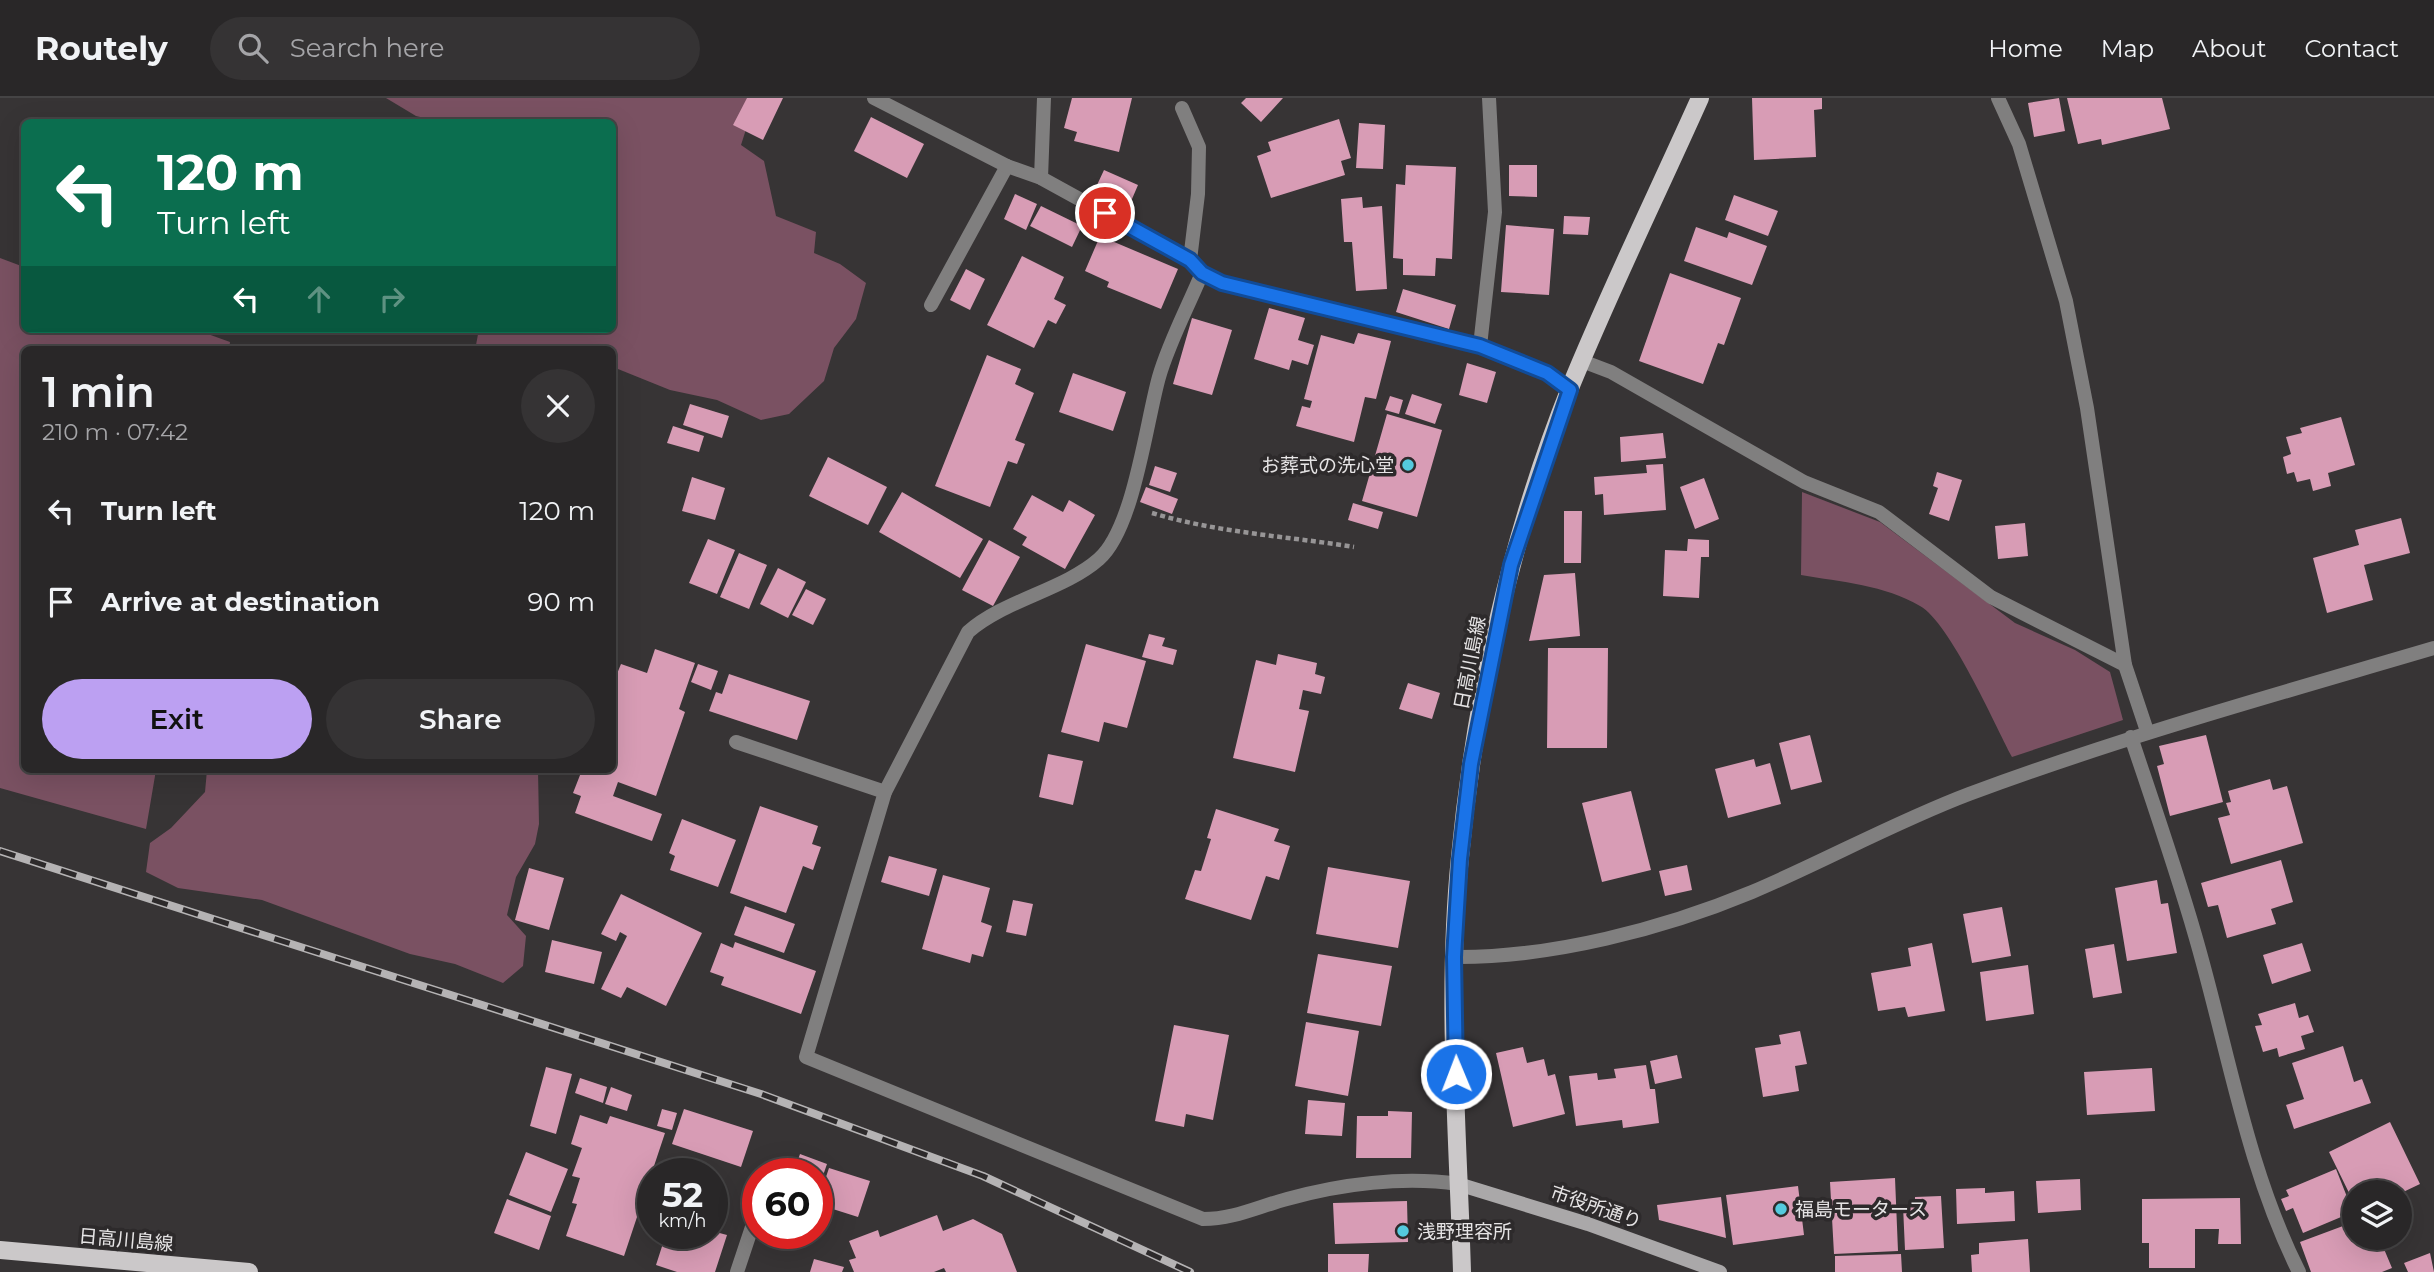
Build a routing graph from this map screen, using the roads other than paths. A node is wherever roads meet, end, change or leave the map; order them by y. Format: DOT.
graph roads {
  1 [pos="874,98"];
  2 [pos="1044,98"];
  3 [pos="1489,98"];
  4 [pos="1700,98"];
  5 [pos="1997,98"];
  6 [pos="1182,108"];
  7 [pos="1007,166"];
  8 [pos="1041,178"];
  9 [pos="1190,260"];
  10 [pos="1202,273"];
  11 [pos="931,304"];
  12 [pos="1480,346"];
  13 [pos="1582,361"];
  14 [pos="1570,390"];
  15 [pos="2434,648"];
  16 [pos="2125,665"];
  17 [pos="2147,732"];
  18 [pos="2131,737"];
  19 [pos="736,742"];
  20 [pos="885,792"];
  21 [pos="1454,957"];
  22 [pos="1458,1184"];
  23 [pos="745,1249"];
  24 [pos="0,1250"];
  25 [pos="249,1272"];
  26 [pos="737,1272"];
  27 [pos="1462,1272"];
  28 [pos="1720,1272"];
  29 [pos="2299,1272"];
  1 -- 7 [label="street"];
  2 -- 8 [label="street"];
  3 -- 12 [label="street"];
  4 -- 13 [label="main road, 日高川島線"];
  5 -- 16 [label="street"];
  6 -- 9 [label="street"];
  7 -- 8 [label="street"];
  7 -- 11 [label="street"];
  8 -- 9 [label="street"];
  9 -- 10 [label="street"];
  10 -- 12 [label="street"];
  10 -- 20 [label="street"];
  12 -- 14 [label="street"];
  13 -- 14 [label="main road, 日高川島線"];
  13 -- 16 [label="street"];
  14 -- 21 [label="main road, 日高川島線"];
  15 -- 17 [label="street"];
  16 -- 17 [label="street"];
  17 -- 18 [label="street"];
  18 -- 21 [label="street"];
  18 -- 29 [label="street"];
  19 -- 20 [label="street"];
  20 -- 22 [label="street"];
  21 -- 22 [label="main road, 日高川島線"];
  22 -- 27 [label="main road, 日高川島線"];
  22 -- 28 [label="street, 市役所通り"];
  23 -- 26 [label="street"];
  24 -- 25 [label="main road, 日高川島線"];
}
